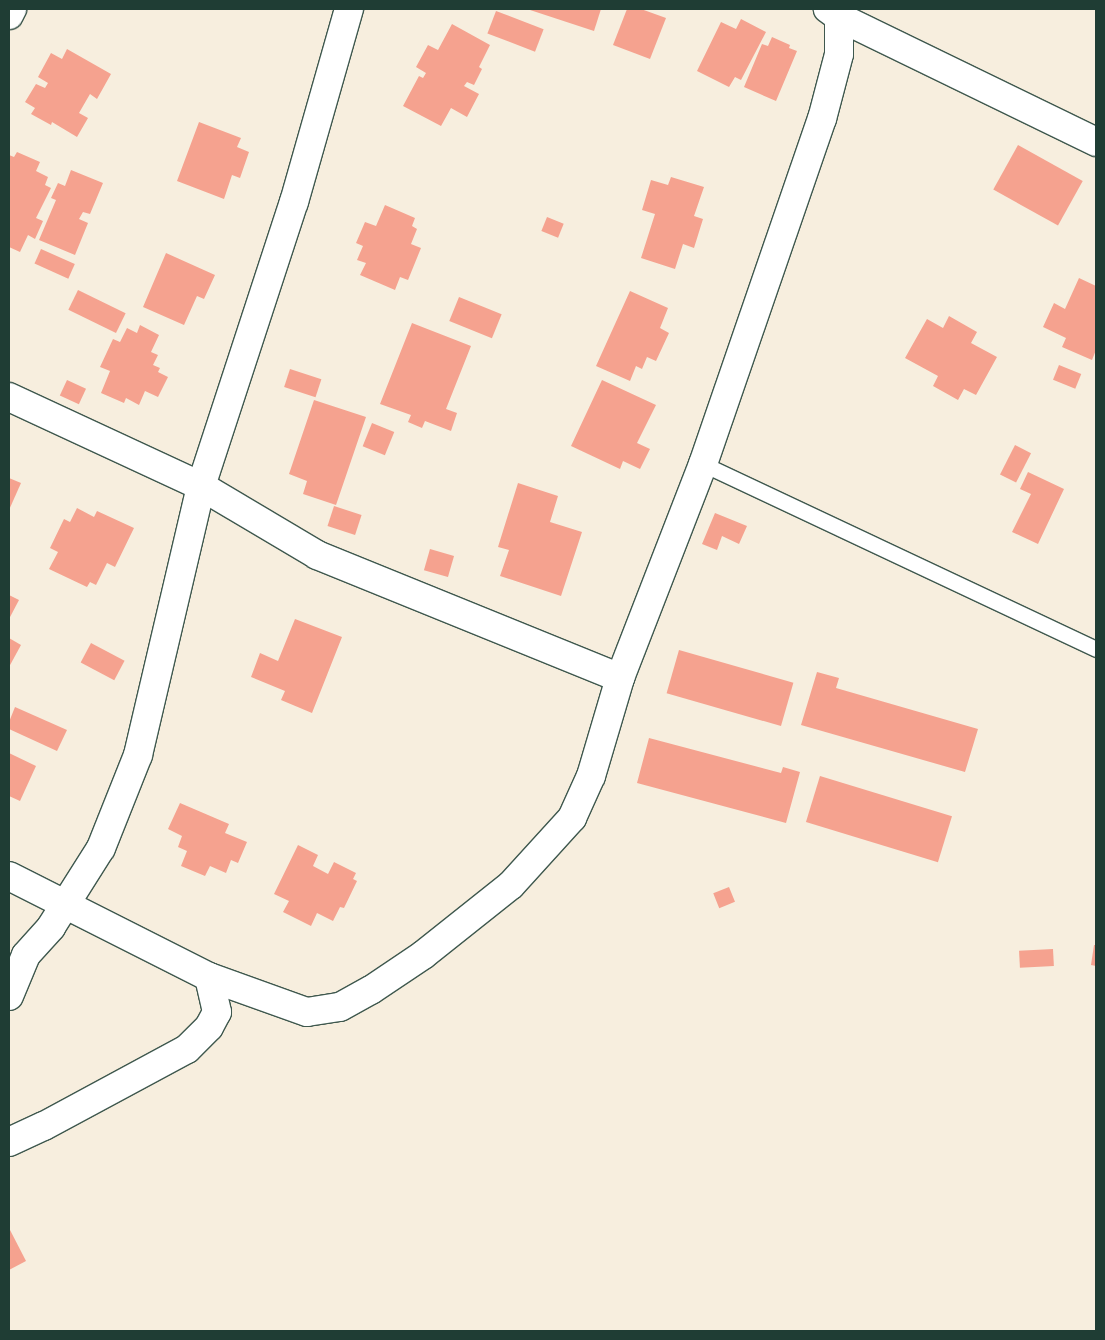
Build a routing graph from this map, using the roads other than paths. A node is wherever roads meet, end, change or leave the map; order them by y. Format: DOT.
graph roads {
  1 [pos="12,9"];
  2 [pos="349,9"];
  3 [pos="833,13"];
  4 [pos="9,15"];
  5 [pos="1096,142"];
  6 [pos="9,397"];
  7 [pos="703,464"];
  8 [pos="201,486"];
  9 [pos="1096,649"];
  10 [pos="620,678"];
  11 [pos="9,876"];
  12 [pos="67,905"];
  13 [pos="209,977"];
  14 [pos="9,996"];
  15 [pos="9,1142"];
  1 -- 4 [label="street"];
  2 -- 8 [label="street"];
  3 -- 5 [label="street"];
  3 -- 7 [label="street"];
  6 -- 8 [label="street"];
  7 -- 9 [label="lane"];
  7 -- 10 [label="street"];
  8 -- 10 [label="street"];
  8 -- 12 [label="street"];
  10 -- 13 [label="street"];
  11 -- 12 [label="street"];
  12 -- 13 [label="street"];
  12 -- 14 [label="street"];
  13 -- 15 [label="street"];
}
